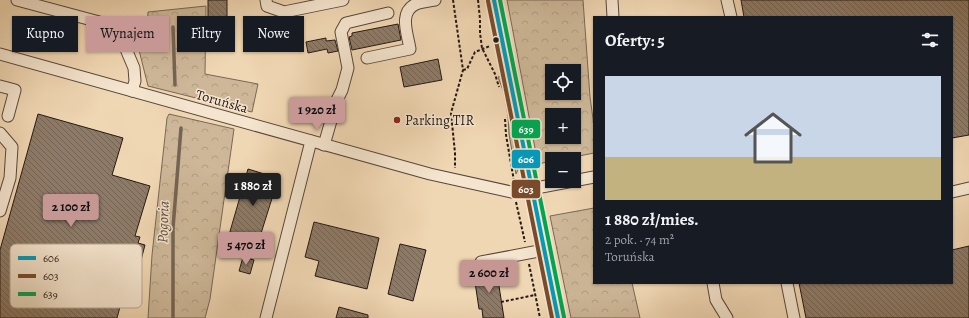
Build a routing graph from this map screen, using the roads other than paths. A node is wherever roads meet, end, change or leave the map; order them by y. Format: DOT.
graph roads {
  1 [pos="17,0"];
  2 [pos="266,0"];
  3 [pos="343,0"];
  4 [pos="435,0"];
  5 [pos="494,0"];
  6 [pos="612,0"];
  7 [pos="727,0"];
  8 [pos="388,13"];
  9 [pos="613,16"];
  10 [pos="731,16"];
  11 [pos="0,54"];
  12 [pos="367,58"];
  13 [pos="0,86"];
  14 [pos="132,91"];
  15 [pos="8,116"];
  16 [pos="0,133"];
  17 [pos="311,141"];
  18 [pos="324,145"];
  19 [pos="593,177"];
  20 [pos="969,188"];
  21 [pos="531,190"];
  22 [pos="953,192"];
  23 [pos="0,212"];
  24 [pos="544,250"];
  25 [pos="481,262"];
  26 [pos="713,284"];
  27 [pos="787,284"];
  28 [pos="266,318"];
  29 [pos="558,318"];
  30 [pos="728,318"];
  31 [pos="794,318"];
  1 -- 14 [label="street"];
  2 -- 3 [label="street"];
  4 -- 12 [label="street"];
  5 -- 21 [label="street"];
  6 -- 9 [label="street"];
  7 -- 10 [label="street"];
  8 -- 18 [label="street"];
  11 -- 14 [label="street, Toruńska"];
  13 -- 15 [label="street"];
  14 -- 17 [label="street, Toruńska"];
  16 -- 23 [label="street"];
  17 -- 18 [label="street, Toruńska"];
  17 -- 28 [label="street"];
  18 -- 21 [label="street, Toruńska"];
  19 -- 21 [label="street, Toruńska"];
  20 -- 22 [label="street"];
  21 -- 24 [label="street"];
  24 -- 25 [label="street"];
  24 -- 29 [label="street"];
  26 -- 30 [label="street"];
  27 -- 31 [label="street"];
}
